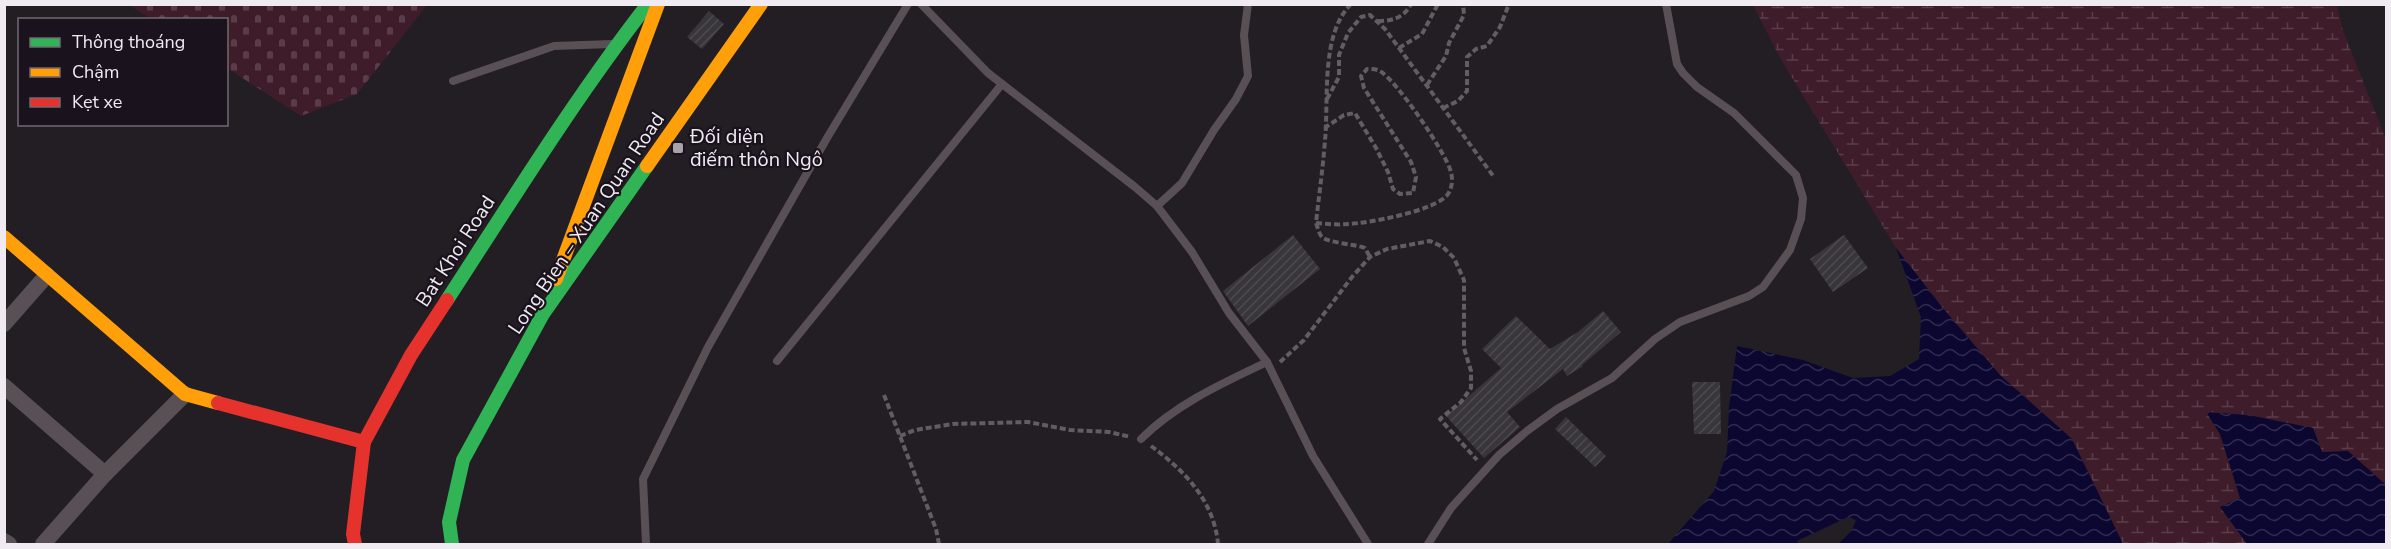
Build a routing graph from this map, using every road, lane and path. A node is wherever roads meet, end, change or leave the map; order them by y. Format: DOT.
graph roads {
  1 [pos="648,4"];
  2 [pos="658,4"];
  3 [pos="761,4"];
  4 [pos="908,4"];
  5 [pos="921,4"];
  6 [pos="1248,4"];
  7 [pos="1351,4"];
  8 [pos="1411,4"];
  9 [pos="1438,4"];
  10 [pos="1464,4"];
  11 [pos="1509,4"];
  12 [pos="1666,4"];
  13 [pos="1377,21"];
  14 [pos="616,44"];
  15 [pos="1399,48"];
  16 [pos="453,81"];
  17 [pos="1002,84"];
  18 [pos="1427,85"];
  19 [pos="1327,99"];
  20 [pos="1443,108"];
  21 [pos="1326,127"];
  22 [pos="1494,177"];
  23 [pos="1157,206"];
  24 [pos="1316,223"];
  25 [pos="4,237"];
  26 [pos="1370,258"];
  27 [pos="47,275"];
  28 [pos="543,314"];
  29 [pos="4,324"];
  30 [pos="777,361"];
  31 [pos="1267,362"];
  32 [pos="4,386"];
  33 [pos="185,394"];
  34 [pos="884,395"];
  35 [pos="900,436"];
  36 [pos="1141,439"];
  37 [pos="364,442"];
  38 [pos="1486,470"];
  39 [pos="105,474"];
  40 [pos="4,541"];
  41 [pos="9,544"];
  42 [pos="43,544"];
  43 [pos="355,544"];
  44 [pos="452,544"];
  45 [pos="646,544"];
  46 [pos="939,544"];
  47 [pos="1218,544"];
  48 [pos="1368,544"];
  49 [pos="1428,544"];
  1 -- 14 [label="street, Bat Khoi Road"];
  2 -- 28 [label="street"];
  3 -- 28 [label="street, Long Bien – Xuan Quan Road"];
  4 -- 45 [label="lane"];
  5 -- 17 [label="lane"];
  6 -- 23 [label="lane"];
  7 -- 19 [label="path"];
  8 -- 13 [label="path"];
  9 -- 15 [label="path"];
  10 -- 18 [label="path"];
  11 -- 20 [label="path"];
  12 -- 38 [label="lane"];
  13 -- 15 [label="path"];
  13 -- 19 [label="path"];
  14 -- 16 [label="lane"];
  14 -- 37 [label="street, Bat Khoi Road"];
  15 -- 18 [label="path"];
  17 -- 23 [label="lane"];
  17 -- 30 [label="lane"];
  18 -- 20 [label="path"];
  19 -- 21 [label="path"];
  20 -- 22 [label="path"];
  21 -- 24 [label="path"];
  21 -- 24 [label="path"];
  23 -- 31 [label="lane"];
  24 -- 26 [label="path"];
  25 -- 27 [label="street"];
  26 -- 31 [label="path"];
  26 -- 38 [label="path"];
  27 -- 29 [label="street"];
  27 -- 33 [label="street"];
  28 -- 44 [label="street, Long Bien – Xuan Quan Road"];
  31 -- 36 [label="lane"];
  31 -- 48 [label="lane"];
  32 -- 39 [label="street"];
  33 -- 37 [label="street"];
  33 -- 39 [label="street"];
  34 -- 35 [label="path"];
  35 -- 36 [label="path"];
  35 -- 46 [label="path"];
  36 -- 47 [label="path"];
  37 -- 43 [label="street, Bat Khoi Road"];
  38 -- 49 [label="lane"];
  39 -- 42 [label="street"];
  40 -- 41 [label="street"];
}
